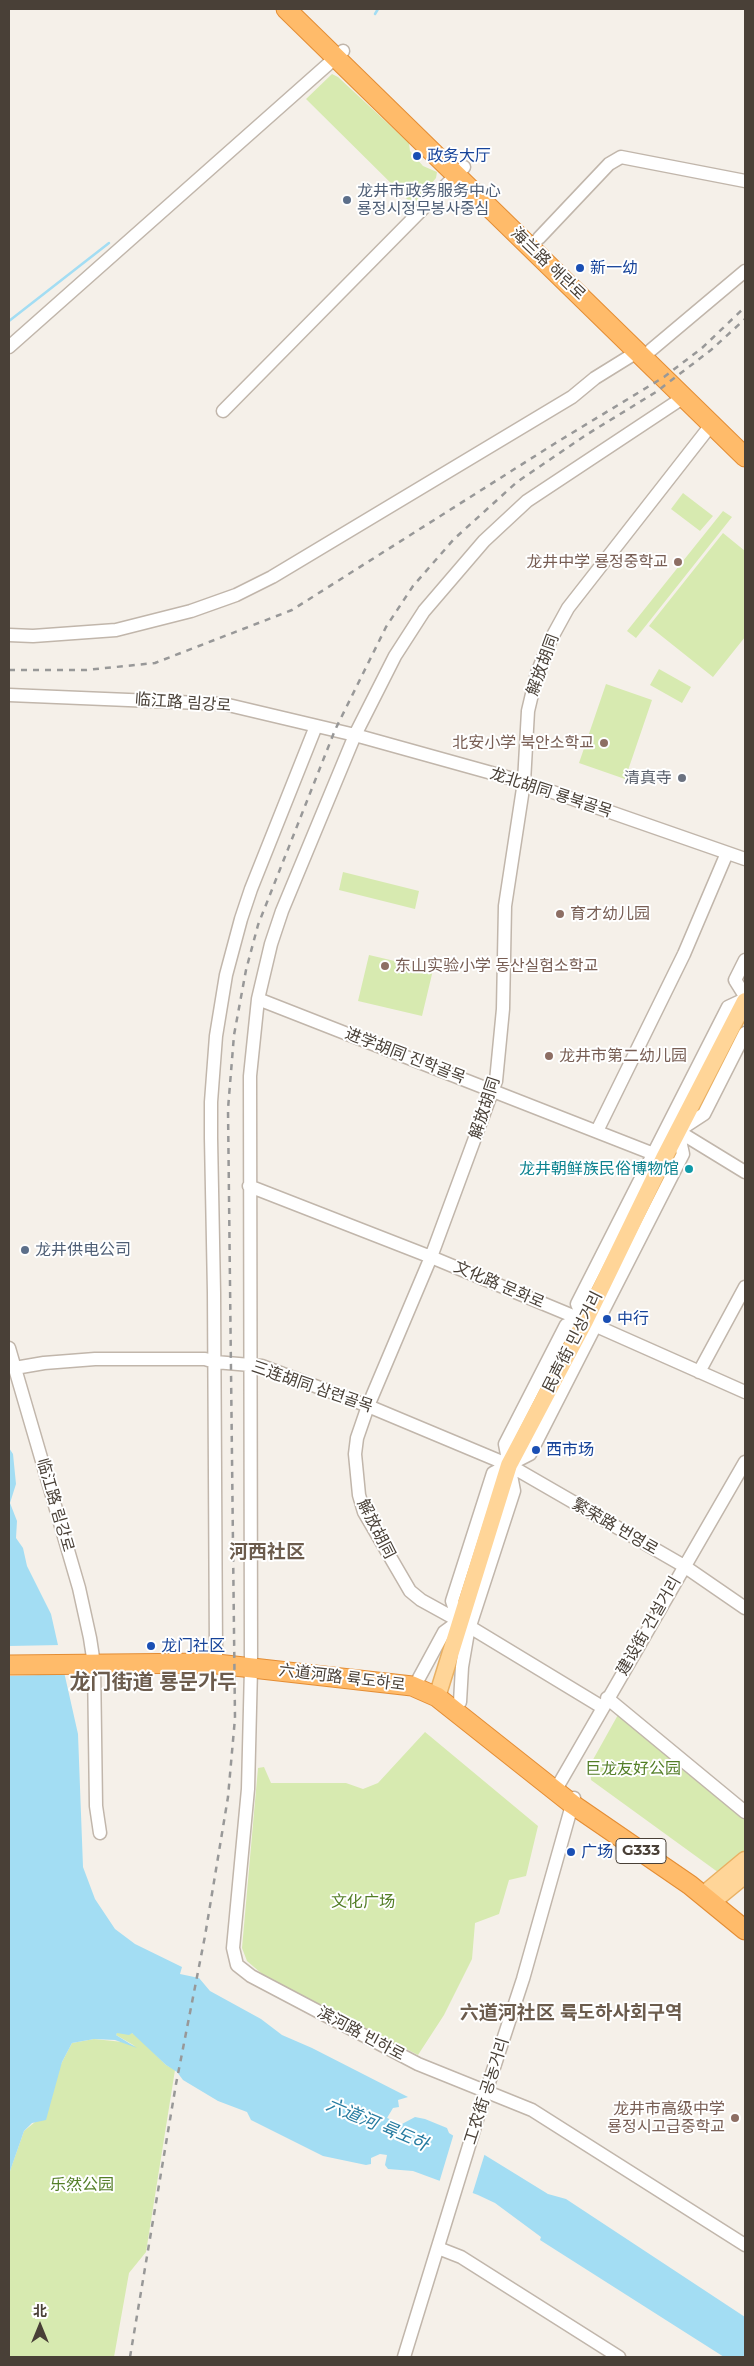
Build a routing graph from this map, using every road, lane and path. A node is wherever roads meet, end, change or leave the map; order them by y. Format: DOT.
graph roads {
  1 [pos="286,9"];
  2 [pos="299,9"];
  3 [pos="340,54"];
  4 [pos="460,170"];
  5 [pos="745,181"];
  6 [pos="539,238"];
  7 [pos="745,271"];
  8 [pos="9,347"];
  9 [pos="644,351"];
  10 [pos="684,397"];
  11 [pos="224,411"];
  12 [pos="711,425"];
  13 [pos="745,443"];
  14 [pos="745,456"];
  15 [pos="9,635"];
  16 [pos="9,695"];
  17 [pos="316,726"];
  18 [pos="355,736"];
  19 [pos="524,782"];
  20 [pos="727,853"];
  21 [pos="745,860"];
  22 [pos="745,960"];
  23 [pos="745,998"];
  24 [pos="258,999"];
  25 [pos="745,1033"];
  26 [pos="494,1090"];
  27 [pos="597,1131"];
  28 [pos="678,1131"];
  29 [pos="659,1156"];
  30 [pos="745,1172"];
  31 [pos="249,1186"];
  32 [pos="431,1257"];
  33 [pos="745,1287"];
  34 [pos="590,1323"];
  35 [pos="9,1348"];
  36 [pos="215,1362"];
  37 [pos="251,1364"];
  38 [pos="15,1368"];
  39 [pos="699,1372"];
  40 [pos="745,1392"];
  41 [pos="368,1406"];
  42 [pos="745,1462"];
  43 [pos="509,1465"];
  44 [pos="684,1566"];
  45 [pos="745,1608"];
  46 [pos="465,1624"];
  47 [pos="216,1655"];
  48 [pos="9,1656"];
  49 [pos="85,1659"];
  50 [pos="251,1663"];
  51 [pos="9,1665"];
  52 [pos="418,1678"];
  53 [pos="438,1692"];
  54 [pos="460,1702"];
  55 [pos="604,1702"];
  56 [pos="557,1787"];
  57 [pos="574,1800"];
  58 [pos="745,1812"];
  59 [pos="100,1833"];
  60 [pos="745,1860"];
  61 [pos="745,1875"];
  62 [pos="712,1896"];
  63 [pos="745,1920"];
  64 [pos="745,1930"];
  65 [pos="486,2092"];
  66 [pos="440,2242"];
  67 [pos="745,2245"];
  68 [pos="404,2357"];
  69 [pos="619,2357"];
  1 -- 3 [label="highway, 海兰路 해란로"];
  2 -- 3 [label="highway, 海兰路 해란로"];
  3 -- 4 [label="highway, 海兰路 해란로"];
  3 -- 8 [label="street"];
  4 -- 6 [label="highway, 海兰路 해란로"];
  4 -- 9 [label="highway, 海兰路 해란로"];
  4 -- 11 [label="street"];
  5 -- 6 [label="street"];
  6 -- 9 [label="highway, 海兰路 해란로"];
  7 -- 9 [label="street"];
  9 -- 10 [label="highway, 海兰路 해란로"];
  9 -- 13 [label="highway, 海兰路 해란로"];
  9 -- 15 [label="street"];
  10 -- 12 [label="highway, 海兰路 해란로"];
  10 -- 18 [label="street, 滨河路 빈하로"];
  12 -- 14 [label="highway, 海兰路 해란로"];
  12 -- 19 [label="street, 解放胡同"];
  16 -- 17 [label="street, 临江路 림강로"];
  17 -- 18 [label="street, 临江路 림강로"];
  17 -- 36 [label="street"];
  18 -- 19 [label="street, 龙北胡同 룡북골목"];
  18 -- 24 [label="street, 滨河路 빈하로"];
  19 -- 20 [label="street, 龙北胡同 룡북골목"];
  19 -- 26 [label="street, 解放胡同"];
  20 -- 21 [label="street, 龙北胡同 룡북골목"];
  20 -- 27 [label="street"];
  22 -- 23 [label="street"];
  23 -- 28 [label="main road, 民声街 민성거리"];
  23 -- 29 [label="street"];
  24 -- 26 [label="street, 进学胡同 진학골목"];
  24 -- 31 [label="street, 滨河路 빈하로"];
  25 -- 28 [label="street"];
  26 -- 27 [label="street, 进学胡同 진학골목"];
  26 -- 32 [label="street, 解放胡同"];
  27 -- 29 [label="street, 进学胡同 진학골목"];
  28 -- 29 [label="main road, 民声街 민성거리"];
  28 -- 30 [label="street"];
  28 -- 34 [label="street"];
  29 -- 34 [label="main road, 民声街 민성거리"];
  31 -- 32 [label="street, 文化路 문화로"];
  31 -- 37 [label="street, 滨河路 빈하로"];
  32 -- 34 [label="street, 文化路 문화로"];
  32 -- 41 [label="street, 解放胡同"];
  33 -- 39 [label="street"];
  34 -- 39 [label="street, 文化路 문화로"];
  34 -- 43 [label="main road, 民声街 민성거리"];
  35 -- 38 [label="street, 临江路 림강로"];
  36 -- 37 [label="street, 三连胡同 삼련골목"];
  36 -- 38 [label="street, 三连胡同 삼련골목"];
  36 -- 47 [label="street"];
  37 -- 41 [label="street, 三连胡同 삼련골목"];
  37 -- 50 [label="street, 滨河路 빈하로"];
  38 -- 49 [label="street, 临江路 림강로"];
  39 -- 40 [label="street, 文化路 문화로"];
  41 -- 43 [label="street, 三连胡同 삼련골목"];
  41 -- 46 [label="street, 解放胡同"];
  42 -- 44 [label="street, 建设街 건설거리"];
  43 -- 44 [label="street, 繁荣路 번영로"];
  43 -- 46 [label="main road, 民声街 민성거리"];
  44 -- 45 [label="street, 繁荣路 번영로"];
  44 -- 55 [label="street, 建设街 건설거리"];
  46 -- 52 [label="street"];
  46 -- 53 [label="main road, 民声街 민성거리"];
  46 -- 54 [label="street"];
  46 -- 55 [label="street, 解放胡同"];
  47 -- 49 [label="highway, 六道河路 륙도하로 / G333"];
  47 -- 50 [label="highway, 六道河路 륙도하로 / G333"];
  48 -- 49 [label="highway, 六道河路 륙도하로 / G333"];
  49 -- 50 [label="highway, 六道河路 륙도하로 / G333"];
  49 -- 51 [label="highway, 六道河路 륙도하로 / G333"];
  49 -- 59 [label="street, 临江路 림강로"];
  50 -- 52 [label="highway, 六道河路 륙도하로 / G333"];
  50 -- 53 [label="highway, 六道河路 륙도하로 / G333"];
  50 -- 65 [label="street, 滨河路 빈하로"];
  52 -- 53 [label="highway, 六道河路 륙도하로 / G333"];
  53 -- 54 [label="highway, 六道河路 륙도하로 / G333"];
  53 -- 56 [label="highway, 六道河路 륙도하로 / G333"];
  54 -- 56 [label="highway, 六道河路 륙도하로 / G333"];
  55 -- 56 [label="street, 建设街 건설거리"];
  55 -- 58 [label="street, 解放胡同"];
  56 -- 57 [label="highway, 六道河路 륙도하로 / G333"];
  57 -- 62 [label="highway, 六道河路 륙도하로 / G333"];
  57 -- 65 [label="street, 工农街 공농거리"];
  60 -- 62 [label="main road"];
  61 -- 62 [label="main road"];
  62 -- 63 [label="highway, 六道河路 륙도하로 / G333"];
  62 -- 64 [label="highway, 六道河路 륙도하로 / G333"];
  65 -- 66 [label="street, 工农街 공농거리"];
  65 -- 67 [label="street, 滨河路 빈하로"];
  66 -- 68 [label="street, 工农街 공농거리"];
  66 -- 69 [label="street"];
}
